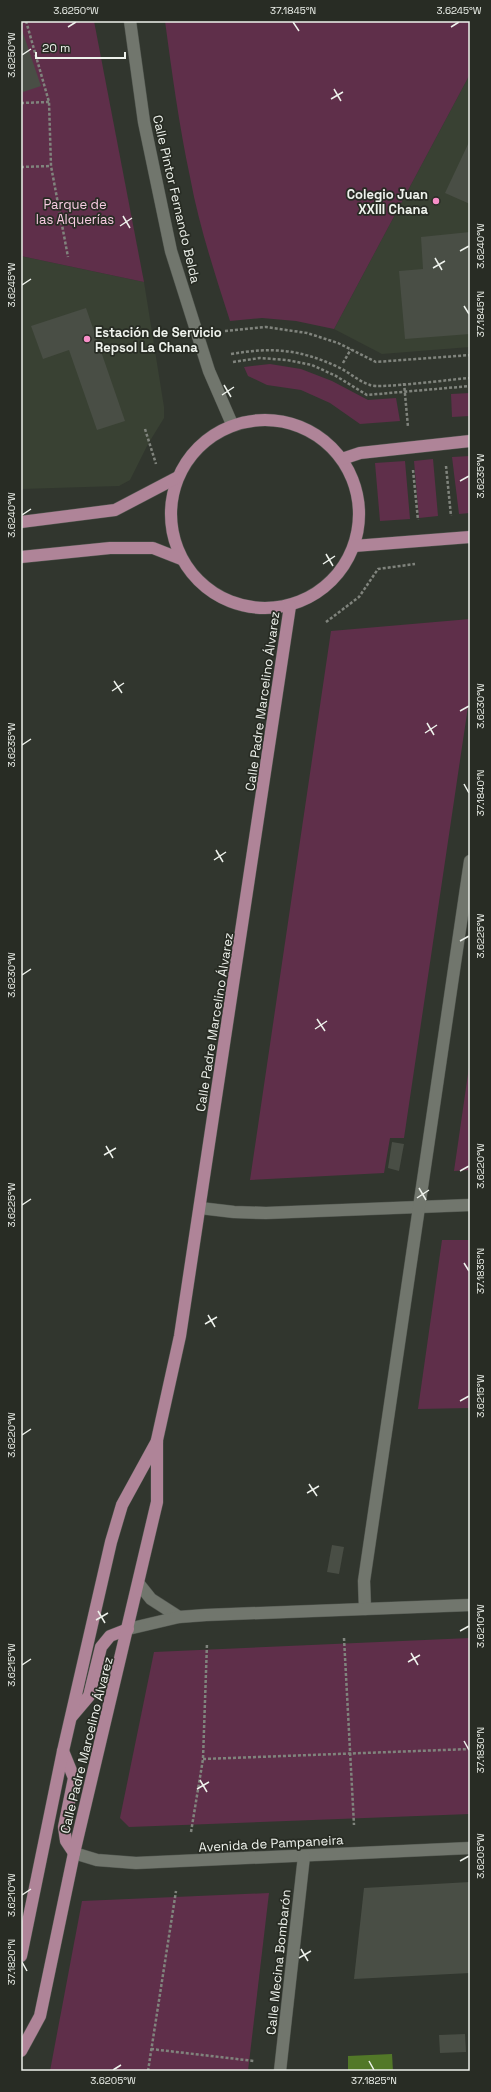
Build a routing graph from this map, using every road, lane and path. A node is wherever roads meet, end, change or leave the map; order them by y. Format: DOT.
graph roads {
  1 [pos="26,21"];
  2 [pos="130,21"];
  3 [pos="49,102"];
  4 [pos="21,103"];
  5 [pos="51,166"];
  6 [pos="21,167"];
  7 [pos="68,257"];
  8 [pos="224,331"];
  9 [pos="351,349"];
  10 [pos="231,354"];
  11 [pos="470,355"];
  12 [pos="233,362"];
  13 [pos="343,363"];
  14 [pos="470,378"];
  15 [pos="404,383"];
  16 [pos="470,386"];
  17 [pos="405,391"];
  18 [pos="232,424"];
  19 [pos="409,428"];
  20 [pos="146,429"];
  21 [pos="470,441"];
  22 [pos="342,459"];
  23 [pos="157,464"];
  24 [pos="446,465"];
  25 [pos="412,467"];
  26 [pos="178,477"];
  27 [pos="21,522"];
  28 [pos="452,523"];
  29 [pos="418,527"];
  30 [pos="470,537"];
  31 [pos="354,546"];
  32 [pos="21,557"];
  33 [pos="182,559"];
  34 [pos="420,561"];
  35 [pos="290,606"];
  36 [pos="326,622"];
  37 [pos="470,861"];
  38 [pos="470,1205"];
  39 [pos="420,1207"];
  40 [pos="200,1208"];
  41 [pos="157,1440"];
  42 [pos="139,1584"];
  43 [pos="470,1605"];
  44 [pos="365,1609"];
  45 [pos="179,1617"];
  46 [pos="128,1629"];
  47 [pos="344,1638"];
  48 [pos="207,1643"];
  49 [pos="70,1718"];
  50 [pos="470,1749"];
  51 [pos="63,1751"];
  52 [pos="350,1754"];
  53 [pos="203,1759"];
  54 [pos="354,1826"];
  55 [pos="191,1832"];
  56 [pos="470,1848"];
  57 [pos="74,1853"];
  58 [pos="304,1856"];
  59 [pos="176,1891"];
  60 [pos="21,1956"];
  61 [pos="151,2049"];
  62 [pos="21,2051"];
  63 [pos="254,2061"];
  64 [pos="148,2071"];
  65 [pos="280,2071"];
  1 -- 3 [label="path"];
  2 -- 18 [label="street, Calle Pintor Fernando Belda"];
  3 -- 4 [label="path"];
  3 -- 5 [label="path"];
  5 -- 6 [label="path"];
  5 -- 7 [label="path"];
  8 -- 9 [label="path"];
  9 -- 11 [label="path"];
  9 -- 13 [label="path"];
  10 -- 15 [label="path"];
  12 -- 17 [label="path"];
  14 -- 15 [label="path"];
  15 -- 17 [label="path"];
  16 -- 17 [label="path"];
  17 -- 19 [label="path"];
  18 -- 22 [label="main road"];
  18 -- 26 [label="main road"];
  20 -- 23 [label="path"];
  21 -- 22 [label="main road"];
  22 -- 31 [label="main road"];
  24 -- 28 [label="path"];
  25 -- 29 [label="path"];
  26 -- 27 [label="main road"];
  26 -- 33 [label="main road"];
  30 -- 31 [label="main road"];
  31 -- 35 [label="main road"];
  32 -- 33 [label="main road"];
  33 -- 35 [label="main road"];
  34 -- 36 [label="path"];
  35 -- 40 [label="main road, Calle Padre Marcelino Álvarez"];
  37 -- 39 [label="street"];
  38 -- 39 [label="street"];
  39 -- 40 [label="street"];
  39 -- 44 [label="street"];
  40 -- 41 [label="main road, Calle Padre Marcelino Álvarez"];
  41 -- 42 [label="main road, Calle Padre Marcelino Álvarez"];
  41 -- 49 [label="main road, Calle Padre Marcelino Álvarez"];
  42 -- 45 [label="street"];
  42 -- 46 [label="main road, Calle Padre Marcelino Álvarez"];
  43 -- 44 [label="street"];
  44 -- 45 [label="street"];
  45 -- 46 [label="street"];
  46 -- 49 [label="main road"];
  46 -- 57 [label="main road, Calle Padre Marcelino Álvarez"];
  47 -- 52 [label="path"];
  48 -- 53 [label="path"];
  49 -- 51 [label="main road, Calle Padre Marcelino Álvarez"];
  50 -- 52 [label="path"];
  51 -- 57 [label="main road"];
  51 -- 60 [label="main road, Calle Padre Marcelino Álvarez"];
  52 -- 53 [label="path"];
  52 -- 54 [label="path"];
  53 -- 55 [label="path"];
  56 -- 58 [label="street, Avenida de Pampaneira"];
  57 -- 58 [label="street, Avenida de Pampaneira"];
  57 -- 62 [label="main road, Calle Padre Marcelino Álvarez"];
  58 -- 65 [label="street, Calle Mecina Bombarón"];
  59 -- 61 [label="path"];
  61 -- 63 [label="path"];
  61 -- 64 [label="path"];
}
